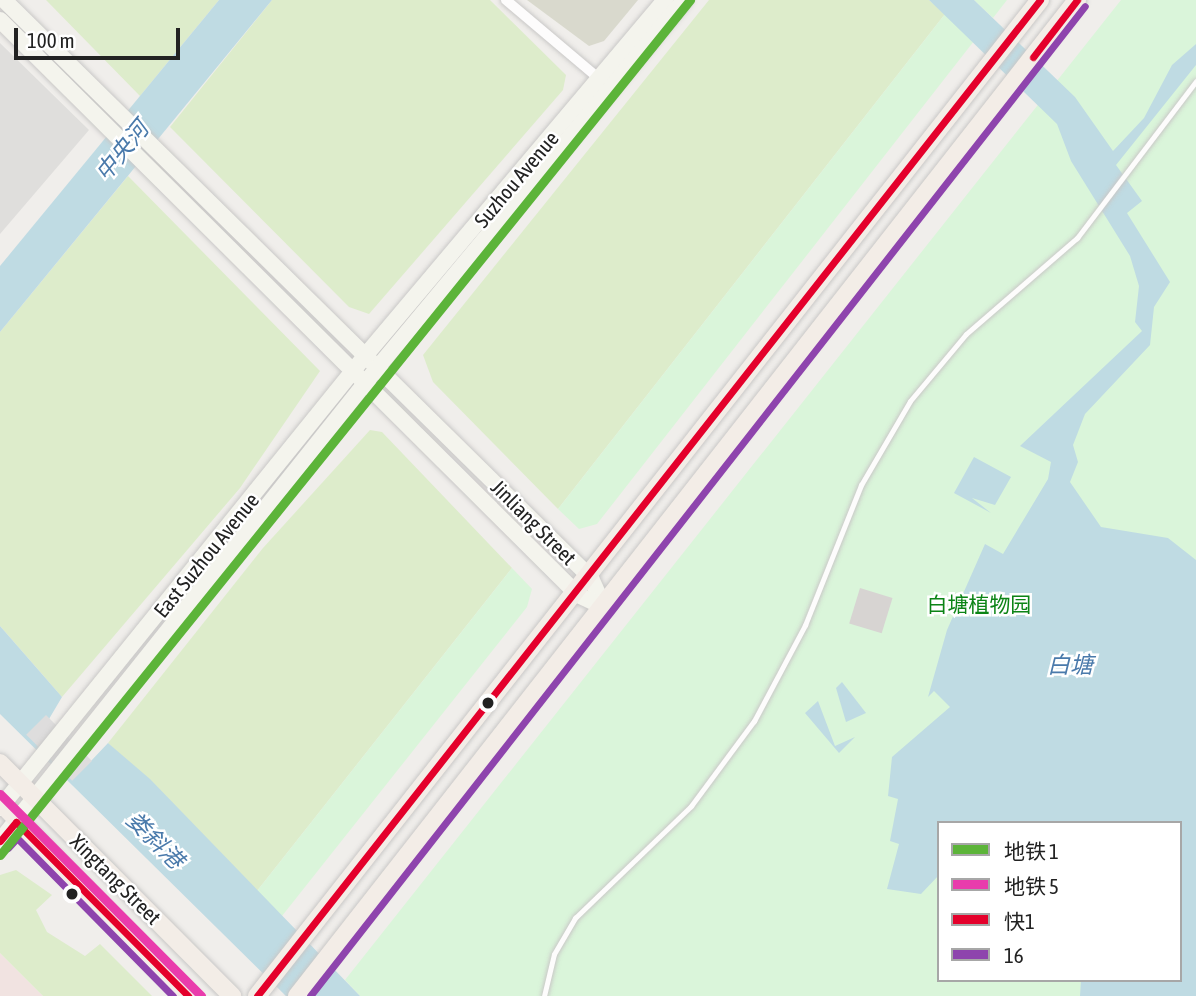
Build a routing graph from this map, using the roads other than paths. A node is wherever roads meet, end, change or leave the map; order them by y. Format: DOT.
graph roads {
  1 [pos="5,0"];
  2 [pos="506,0"];
  3 [pos="665,0"];
  4 [pos="684,0"];
  5 [pos="1041,0"];
  6 [pos="1077,0"];
  7 [pos="0,20"];
  8 [pos="1196,81"];
  9 [pos="606,84"];
  10 [pos="114,123"];
  11 [pos="147,156"];
  12 [pos="371,362"];
  13 [pos="360,376"];
  14 [pos="591,579"];
  15 [pos="578,595"];
  16 [pos="604,607"];
  17 [pos="0,763"];
  18 [pos="21,783"];
  19 [pos="36,798"];
  20 [pos="1,805"];
  21 [pos="16,822"];
  22 [pos="0,841"];
  23 [pos="188,996"];
  24 [pos="232,996"];
  25 [pos="257,996"];
  26 [pos="297,996"];
  27 [pos="544,996"];
  1 -- 10 [label="main road, Jinliang Street"];
  2 -- 9 [label="street"];
  3 -- 9 [label="main road, Suzhou Avenue"];
  4 -- 9 [label="main road, Suzhou Avenue"];
  5 -- 14 [label="main road"];
  6 -- 16 [label="main road"];
  7 -- 10 [label="main road, Jinliang Street"];
  8 -- 27 [label="lane"];
  9 -- 12 [label="main road, Suzhou Avenue"];
  10 -- 11 [label="main road, Jinliang Street"];
  11 -- 12 [label="main road, Jinliang Street"];
  11 -- 13 [label="main road, Jinliang Street"];
  12 -- 13 [label="main road, East Suzhou Avenue"];
  12 -- 14 [label="main road, Jinliang Street"];
  13 -- 15 [label="main road, Jinliang Street"];
  13 -- 18 [label="main road, East Suzhou Avenue"];
  13 -- 19 [label="main road, East Suzhou Avenue"];
  14 -- 15 [label="main road"];
  14 -- 16 [label="main road, Jinliang Street"];
  15 -- 16 [label="main road, Jinliang Street"];
  15 -- 25 [label="main road"];
  16 -- 26 [label="main road"];
  17 -- 18 [label="main road, Xingtang Street"];
  18 -- 19 [label="main road, Xingtang Street"];
  18 -- 20 [label="main road, East Suzhou Avenue"];
  19 -- 21 [label="main road, East Suzhou Avenue"];
  19 -- 24 [label="main road, Xingtang Street"];
  20 -- 21 [label="main road, Xingtang Street"];
  21 -- 22 [label="main road, East Suzhou Avenue"];
  21 -- 23 [label="main road, Xingtang Street"];
}
